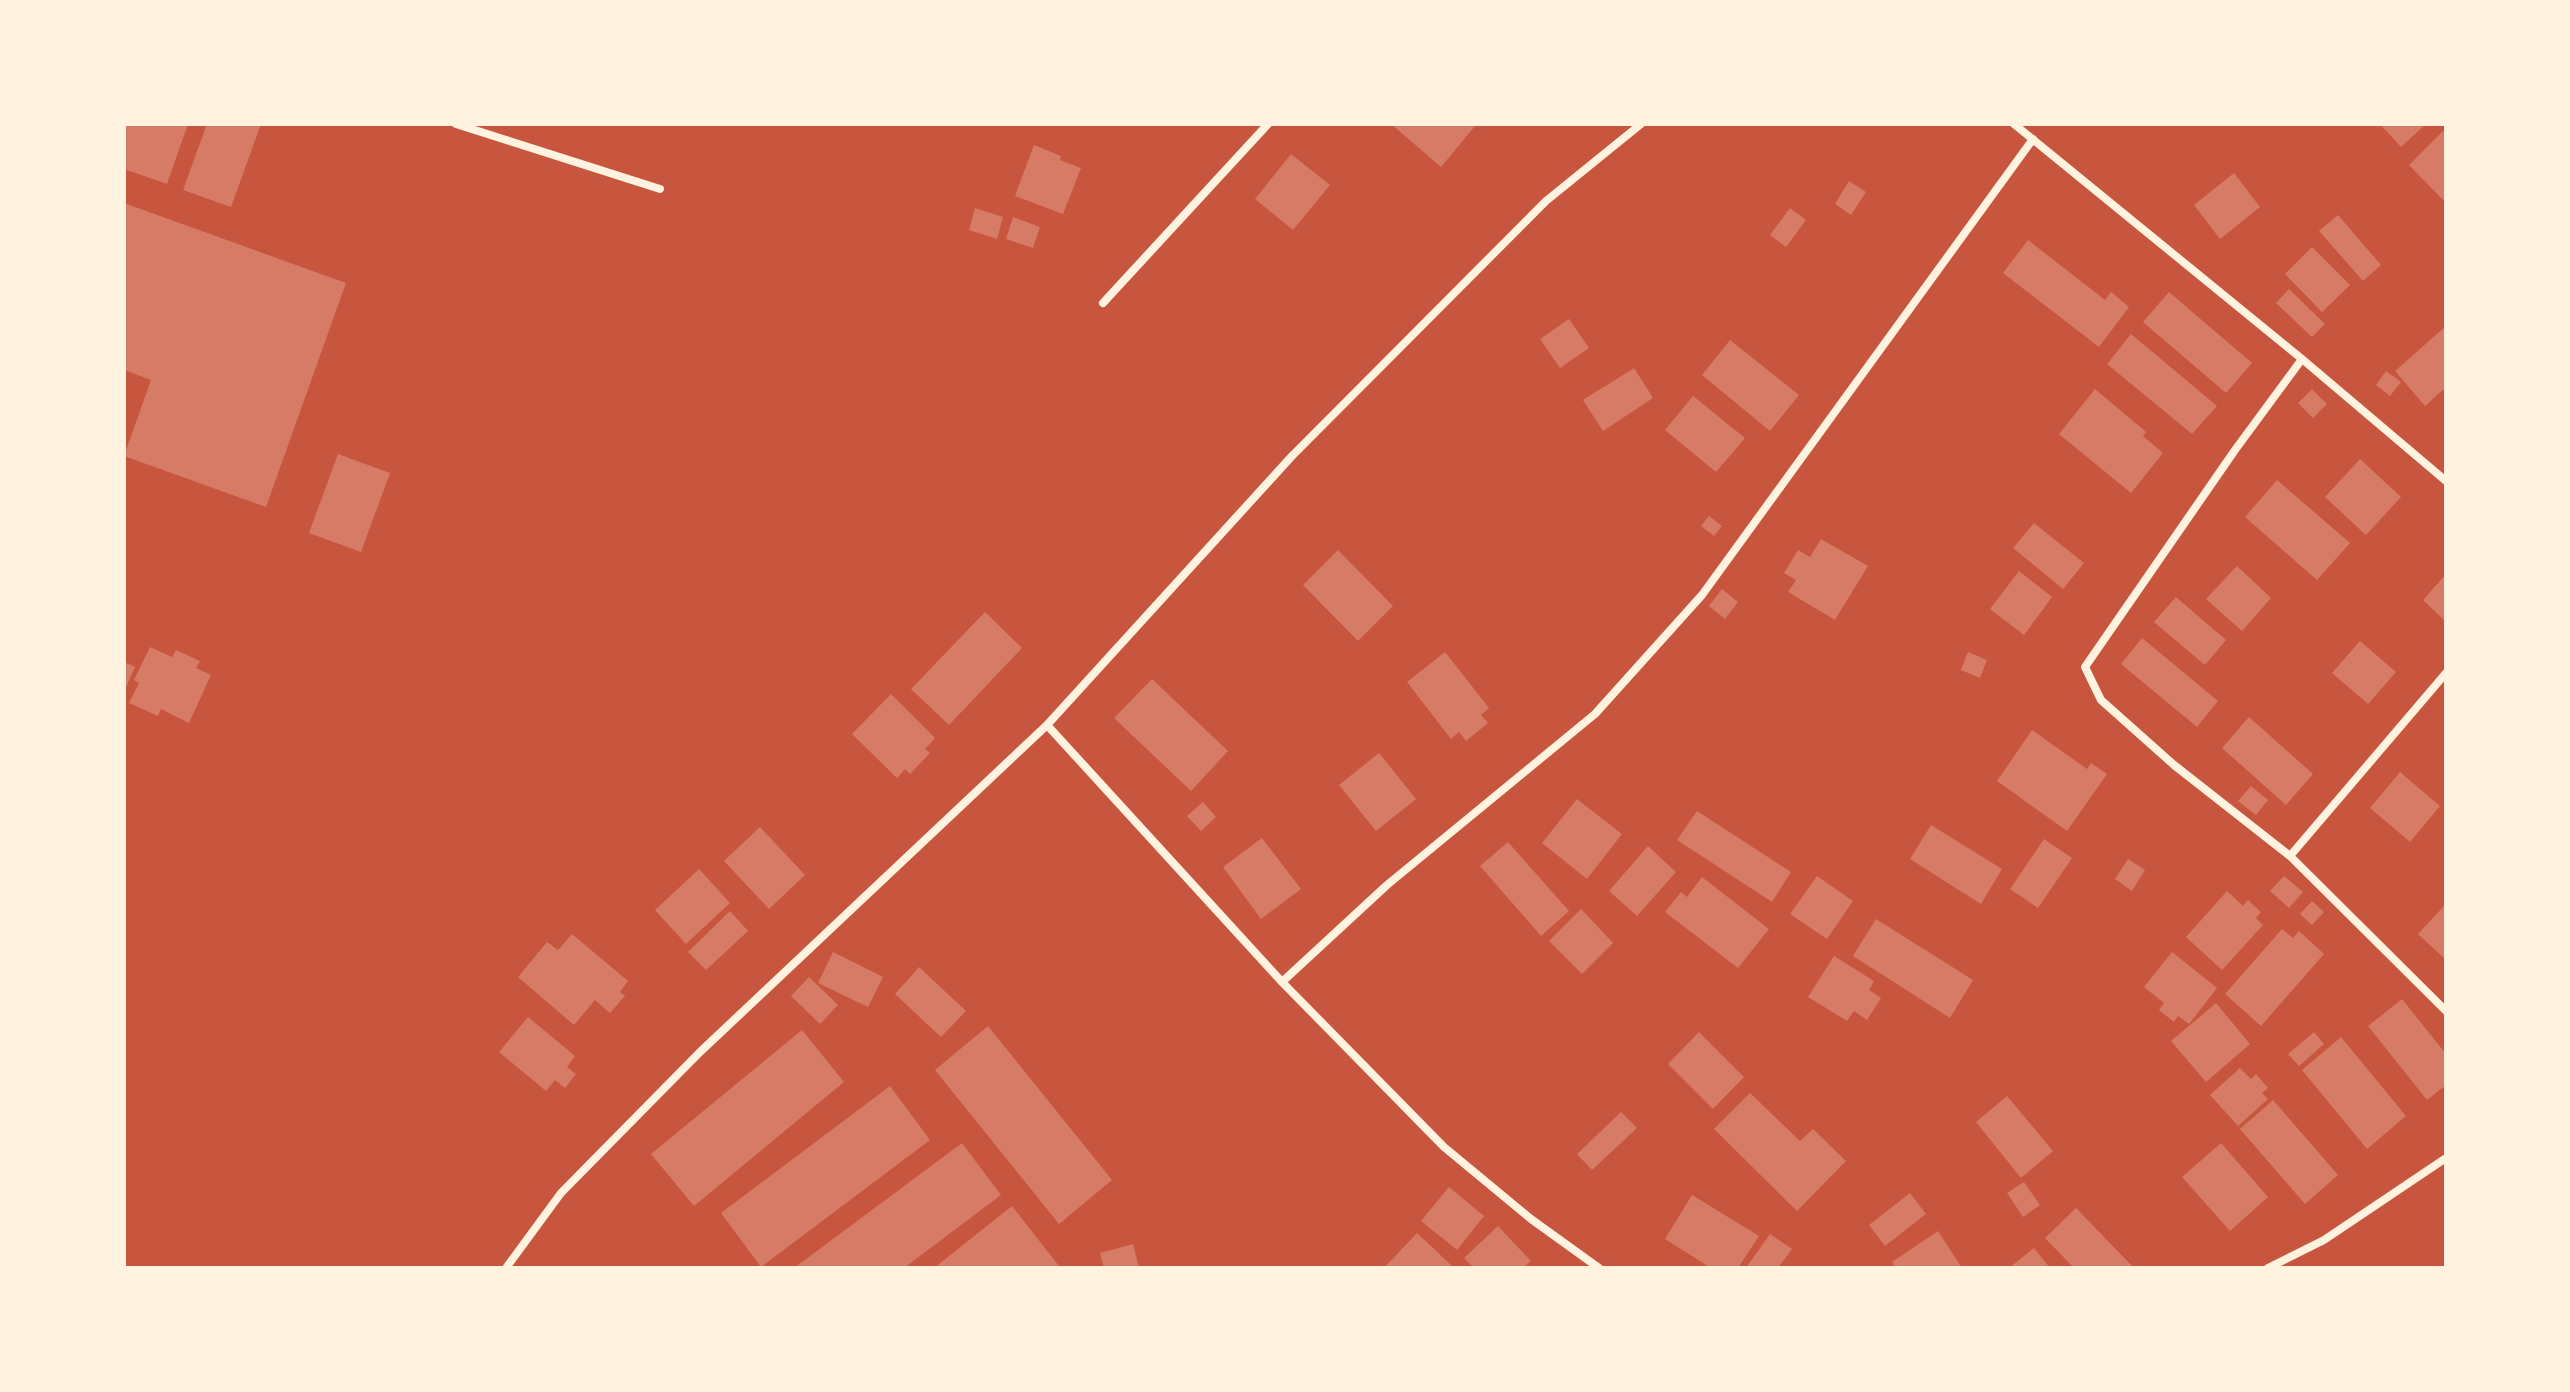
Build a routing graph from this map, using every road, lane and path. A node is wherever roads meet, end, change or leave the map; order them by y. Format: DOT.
graph roads {
  1 [pos="456,124"];
  2 [pos="1268,124"];
  3 [pos="1641,124"];
  4 [pos="2014,124"];
  5 [pos="2033,139"];
  6 [pos="660,189"];
  7 [pos="1103,303"];
  8 [pos="2302,359"];
  9 [pos="2446,481"];
  10 [pos="2446,673"];
  11 [pos="1047,725"];
  12 [pos="2290,856"];
  13 [pos="1282,982"];
  14 [pos="2446,1011"];
  15 [pos="2446,1158"];
  16 [pos="506,1268"];
  17 [pos="1599,1268"];
  18 [pos="2268,1268"];
  1 -- 6 [label="street"];
  2 -- 7 [label="street"];
  3 -- 11 [label="street"];
  4 -- 5 [label="street"];
  5 -- 8 [label="street"];
  5 -- 13 [label="street"];
  8 -- 9 [label="street"];
  8 -- 12 [label="street"];
  10 -- 12 [label="street"];
  11 -- 13 [label="street"];
  11 -- 16 [label="street"];
  12 -- 14 [label="street"];
  13 -- 17 [label="street"];
  15 -- 18 [label="street"];
}
